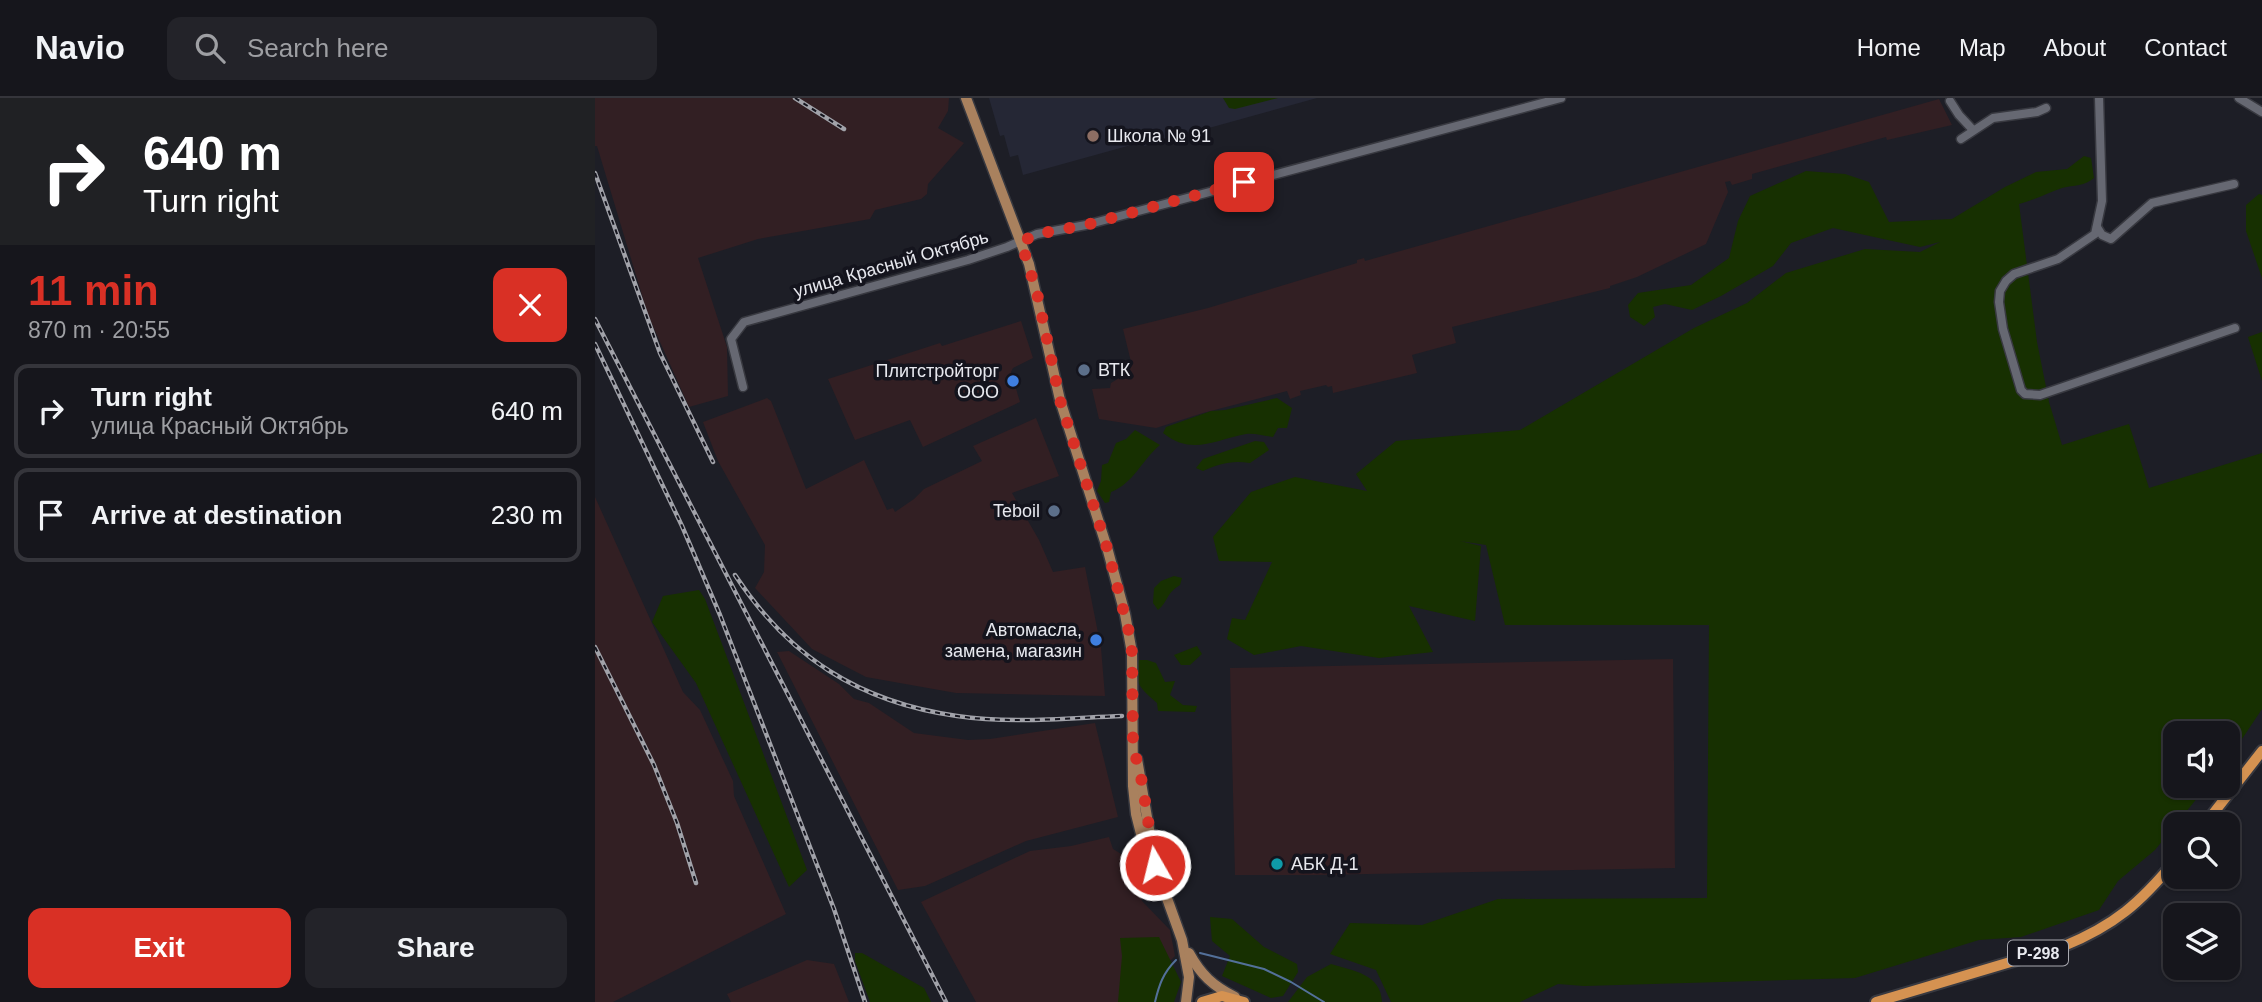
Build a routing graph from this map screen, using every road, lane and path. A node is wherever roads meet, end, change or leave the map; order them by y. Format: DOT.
graph roads {
  1 [pos="1561,98"];
  2 [pos="2099,98"];
  3 [pos="2239,98"];
  4 [pos="969,99"];
  5 [pos="1950,101"];
  6 [pos="2046,108"];
  7 [pos="2262,112"];
  8 [pos="1973,130"];
  9 [pos="1961,139"];
  10 [pos="2234,184"];
  11 [pos="2097,227"];
  12 [pos="1021,242"];
  13 [pos="2235,328"];
  14 [pos="743,387"];
  15 [pos="2262,751"];
  16 [pos="2214,812"];
  17 [pos="2163,874"];
  18 [pos="1182,940"];
  19 [pos="1243,1001"];
  20 [pos="1186,1002"];
  21 [pos="1202,1002"];
  22 [pos="1877,1002"];
  1 -- 12 [label="street, улица Красный Октябрь"];
  2 -- 11 [label="street"];
  3 -- 7 [label="street"];
  4 -- 12 [label="main road"];
  5 -- 8 [label="street"];
  6 -- 8 [label="street"];
  8 -- 9 [label="street"];
  10 -- 11 [label="street"];
  11 -- 13 [label="street"];
  12 -- 14 [label="street, улица Красный Октябрь"];
  12 -- 18 [label="main road"];
  15 -- 16 [label="highway"];
  17 -- 22 [label="highway, Р-298"];
  18 -- 19 [label="main road"];
  18 -- 20 [label="main road"];
  19 -- 21 [label="highway"];
}
